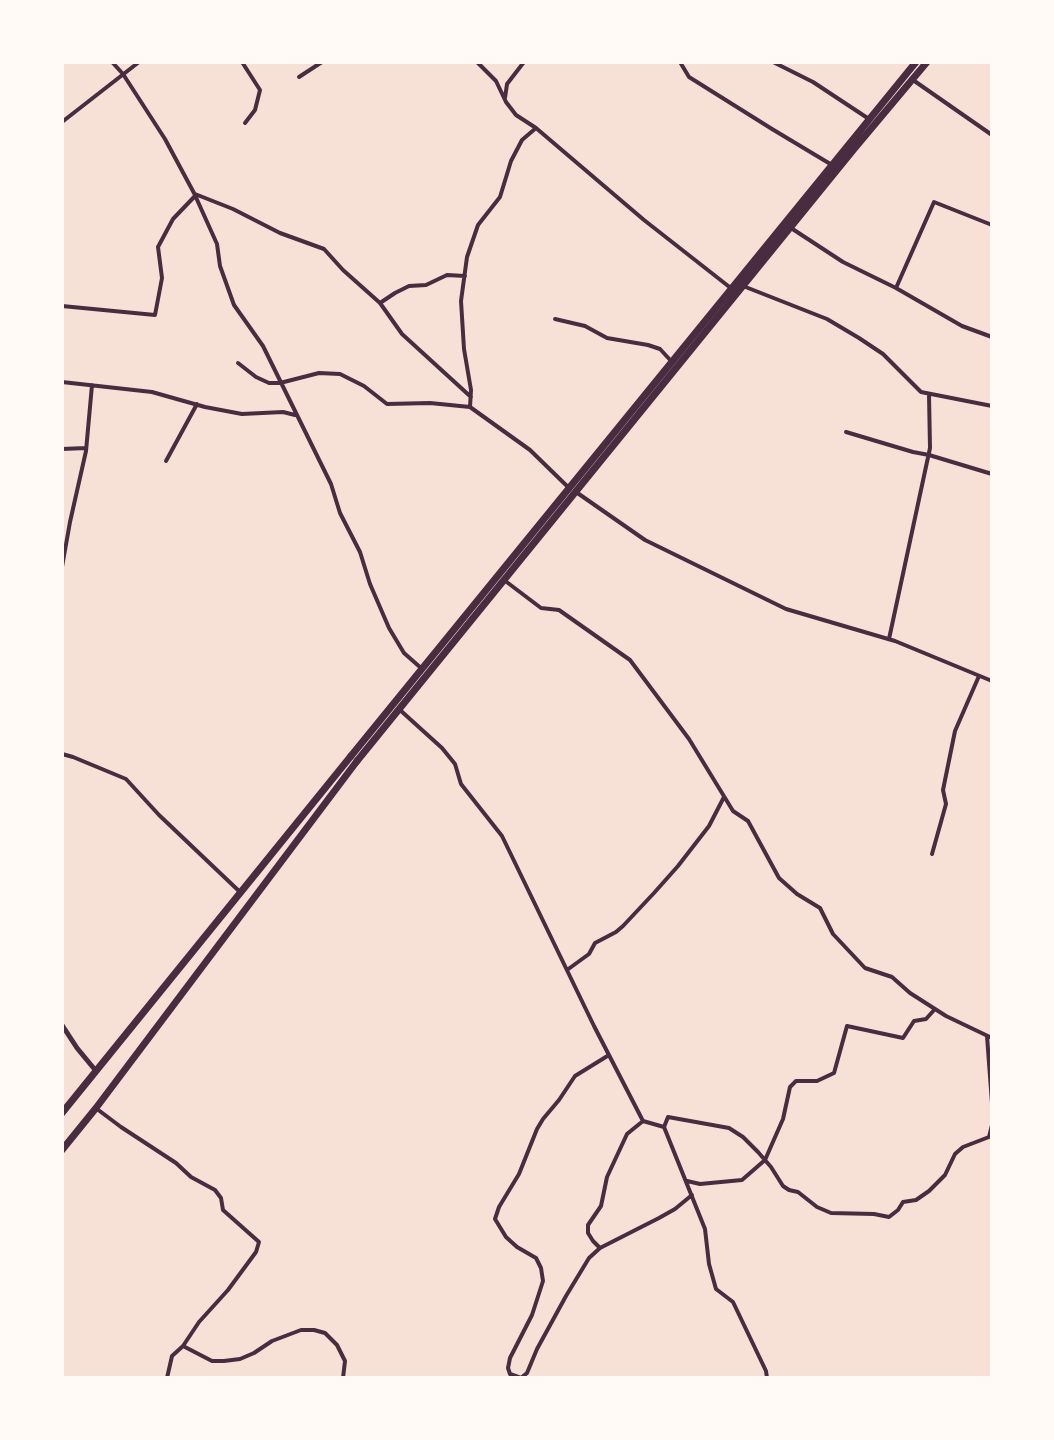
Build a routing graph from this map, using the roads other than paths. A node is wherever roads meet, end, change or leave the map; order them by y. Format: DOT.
graph roads {
  1 [pos="112,62"];
  2 [pos="139,62"];
  3 [pos="242,62"];
  4 [pos="322,62"];
  5 [pos="477,62"];
  6 [pos="524,62"];
  7 [pos="680,62"];
  8 [pos="773,62"];
  9 [pos="916,62"];
  10 [pos="927,62"];
  11 [pos="123,74"];
  12 [pos="299,77"];
  13 [pos="913,80"];
  14 [pos="505,99"];
  15 [pos="869,119"];
  16 [pos="62,122"];
  17 [pos="245,123"];
  18 [pos="536,128"];
  19 [pos="992,135"];
  20 [pos="832,165"];
  21 [pos="194,195"];
  22 [pos="992,225"];
  23 [pos="791,228"];
  24 [pos="465,276"];
  25 [pos="743,286"];
  26 [pos="896,288"];
  27 [pos="732,289"];
  28 [pos="380,303"];
  29 [pos="62,306"];
  30 [pos="555,319"];
  31 [pos="992,337"];
  32 [pos="672,362"];
  33 [pos="238,363"];
  34 [pos="62,382"];
  35 [pos="280,383"];
  36 [pos="92,385"];
  37 [pos="929,395"];
  38 [pos="471,397"];
  39 [pos="197,404"];
  40 [pos="992,406"];
  41 [pos="470,407"];
  42 [pos="295,415"];
  43 [pos="846,432"];
  44 [pos="86,448"];
  45 [pos="62,449"];
  46 [pos="929,455"];
  47 [pos="166,461"];
  48 [pos="992,474"];
  49 [pos="573,490"];
  50 [pos="62,521"];
  51 [pos="70,522"];
  52 [pos="62,567"];
  53 [pos="504,580"];
  54 [pos="889,639"];
  55 [pos="422,669"];
  56 [pos="979,676"];
  57 [pos="992,681"];
  58 [pos="398,709"];
  59 [pos="62,754"];
  60 [pos="354,758"];
  61 [pos="724,797"];
  62 [pos="932,854"];
  63 [pos="240,892"];
  64 [pos="567,970"];
  65 [pos="935,1009"];
  66 [pos="62,1025"];
  67 [pos="990,1037"];
  68 [pos="609,1055"];
  69 [pos="96,1071"];
  70 [pos="992,1103"];
  71 [pos="96,1108"];
  72 [pos="62,1113"];
  73 [pos="643,1121"];
  74 [pos="992,1125"];
  75 [pos="664,1127"];
  76 [pos="62,1150"];
  77 [pos="765,1160"];
  78 [pos="687,1181"];
  79 [pos="692,1195"];
  80 [pos="600,1248"];
  81 [pos="183,1346"];
  82 [pos="167,1378"];
  83 [pos="343,1378"];
  84 [pos="767,1378"];
  1 -- 11 [label="street"];
  2 -- 11 [label="street"];
  3 -- 17 [label="street"];
  4 -- 12 [label="street"];
  5 -- 14 [label="street"];
  6 -- 14 [label="street"];
  7 -- 20 [label="street"];
  8 -- 15 [label="street"];
  9 -- 15 [label="highway"];
  10 -- 13 [label="highway"];
  11 -- 16 [label="street"];
  11 -- 21 [label="street"];
  13 -- 19 [label="street"];
  13 -- 23 [label="highway"];
  14 -- 18 [label="street"];
  15 -- 20 [label="highway"];
  18 -- 24 [label="street"];
  18 -- 27 [label="street"];
  20 -- 27 [label="highway"];
  21 -- 28 [label="street"];
  21 -- 29 [label="street"];
  21 -- 35 [label="street"];
  22 -- 26 [label="street"];
  23 -- 25 [label="highway"];
  23 -- 26 [label="street"];
  24 -- 28 [label="street"];
  24 -- 38 [label="street"];
  25 -- 37 [label="street"];
  25 -- 49 [label="highway"];
  26 -- 31 [label="street"];
  27 -- 32 [label="highway"];
  28 -- 38 [label="street"];
  30 -- 32 [label="street"];
  32 -- 49 [label="highway"];
  33 -- 35 [label="street"];
  34 -- 36 [label="street"];
  35 -- 41 [label="street"];
  35 -- 42 [label="street"];
  36 -- 39 [label="street"];
  36 -- 44 [label="street"];
  37 -- 40 [label="street"];
  37 -- 46 [label="street"];
  38 -- 41 [label="street"];
  39 -- 42 [label="street"];
  39 -- 47 [label="street"];
  41 -- 49 [label="street"];
  42 -- 55 [label="street"];
  43 -- 46 [label="street"];
  44 -- 45 [label="street"];
  44 -- 51 [label="street"];
  46 -- 48 [label="street"];
  46 -- 54 [label="street"];
  49 -- 53 [label="highway"];
  49 -- 54 [label="street"];
  49 -- 55 [label="highway"];
  50 -- 51 [label="street"];
  51 -- 52 [label="street"];
  53 -- 58 [label="highway"];
  53 -- 61 [label="street"];
  54 -- 56 [label="street"];
  55 -- 60 [label="highway"];
  56 -- 57 [label="street"];
  56 -- 62 [label="street"];
  58 -- 60 [label="highway"];
  58 -- 64 [label="street"];
  59 -- 63 [label="street"];
  60 -- 63 [label="highway"];
  60 -- 71 [label="highway"];
  61 -- 64 [label="street"];
  61 -- 65 [label="street"];
  63 -- 69 [label="highway"];
  64 -- 68 [label="street"];
  65 -- 67 [label="street"];
  65 -- 77 [label="street"];
  66 -- 69 [label="street"];
  67 -- 70 [label="street"];
  68 -- 73 [label="street"];
  68 -- 80 [label="street"];
  69 -- 72 [label="highway"];
  71 -- 76 [label="highway"];
  71 -- 81 [label="street"];
  73 -- 75 [label="street"];
  73 -- 80 [label="street"];
  74 -- 77 [label="street"];
  75 -- 77 [label="street"];
  75 -- 78 [label="street"];
  77 -- 78 [label="street"];
  78 -- 79 [label="street"];
  79 -- 80 [label="street"];
  79 -- 84 [label="street"];
  81 -- 82 [label="street"];
  81 -- 83 [label="street"];
}
